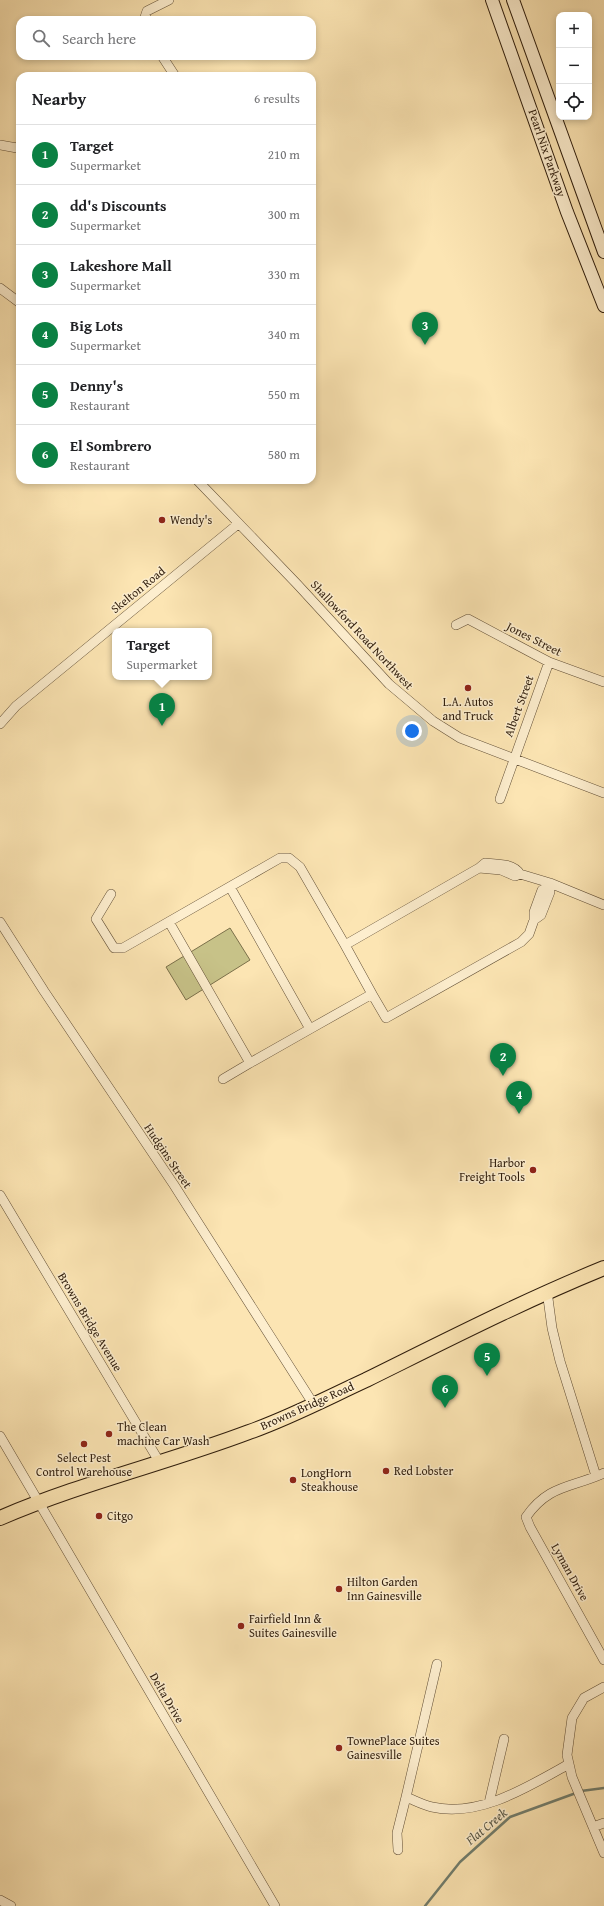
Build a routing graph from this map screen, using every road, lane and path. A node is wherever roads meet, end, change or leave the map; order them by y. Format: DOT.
graph roads {
  1 [pos="169,0"];
  2 [pos="492,0"];
  3 [pos="513,0"];
  4 [pos="145,16"];
  5 [pos="165,60"];
  6 [pos="172,72"];
  7 [pos="0,145"];
  8 [pos="16,148"];
  9 [pos="604,252"];
  10 [pos="0,288"];
  11 [pos="16,300"];
  12 [pos="604,306"];
  13 [pos="201,484"];
  14 [pos="238,524"];
  15 [pos="456,625"];
  16 [pos="548,662"];
  17 [pos="604,682"];
  18 [pos="0,724"];
  19 [pos="513,759"];
  20 [pos="604,793"];
  21 [pos="500,799"];
  22 [pos="549,885"];
  23 [pos="230,887"];
  24 [pos="111,894"];
  25 [pos="604,905"];
  26 [pos="0,922"];
  27 [pos="169,922"];
  28 [pos="345,945"];
  29 [pos="372,994"];
  30 [pos="310,1029"];
  31 [pos="250,1063"];
  32 [pos="223,1078"];
  33 [pos="0,1195"];
  34 [pos="604,1268"];
  35 [pos="547,1291"];
  36 [pos="314,1405"];
  37 [pos="0,1436"];
  38 [pos="160,1462"];
  39 [pos="600,1474"];
  40 [pos="38,1501"];
  41 [pos="0,1518"];
  42 [pos="604,1660"];
  43 [pos="437,1664"];
  44 [pos="604,1688"];
  45 [pos="504,1739"];
  46 [pos="569,1764"];
  47 [pos="406,1797"];
  48 [pos="488,1803"];
  49 [pos="604,1823"];
  50 [pos="593,1827"];
  51 [pos="398,1850"];
  52 [pos="603,1851"];
  53 [pos="0,1900"];
  54 [pos="11,1906"];
  55 [pos="274,1906"];
  1 -- 4 [label="street"];
  2 -- 12 [label="main road, Pearl Nix Parkway"];
  3 -- 9 [label="main road, Pearl Nix Parkway"];
  5 -- 6 [label="street"];
  7 -- 8 [label="street"];
  10 -- 11 [label="street"];
  13 -- 14 [label="street, Shallowford Road Northwest"];
  14 -- 18 [label="street, Skelton Road"];
  14 -- 19 [label="street, Shallowford Road Northwest"];
  15 -- 16 [label="street, Jones Street"];
  16 -- 17 [label="street, Jones Street"];
  16 -- 19 [label="street, Albert Street"];
  19 -- 20 [label="street, Shallowford Road Northwest"];
  19 -- 21 [label="street, Albert Street"];
  22 -- 25 [label="street"];
  22 -- 28 [label="street"];
  22 -- 29 [label="street"];
  23 -- 27 [label="street"];
  23 -- 28 [label="street"];
  23 -- 30 [label="street"];
  24 -- 27 [label="street"];
  26 -- 36 [label="street, Hudgins Street"];
  27 -- 31 [label="street"];
  28 -- 29 [label="street"];
  29 -- 30 [label="street"];
  30 -- 31 [label="street"];
  31 -- 32 [label="street"];
  33 -- 38 [label="street, Browns Bridge Avenue"];
  34 -- 35 [label="main road, Browns Bridge Road"];
  35 -- 36 [label="main road, Browns Bridge Road"];
  35 -- 39 [label="street"];
  36 -- 38 [label="main road, Browns Bridge Road"];
  37 -- 40 [label="street, Delta Drive"];
  38 -- 40 [label="main road, Browns Bridge Road"];
  39 -- 42 [label="street, Lyman Drive"];
  40 -- 41 [label="main road, Browns Bridge Road"];
  40 -- 55 [label="street, Delta Drive"];
  43 -- 47 [label="street"];
  44 -- 46 [label="street"];
  45 -- 48 [label="street"];
  46 -- 48 [label="street"];
  46 -- 50 [label="street"];
  47 -- 48 [label="street"];
  47 -- 51 [label="street"];
  49 -- 50 [label="street"];
  50 -- 52 [label="street"];
  53 -- 54 [label="street"];
}
